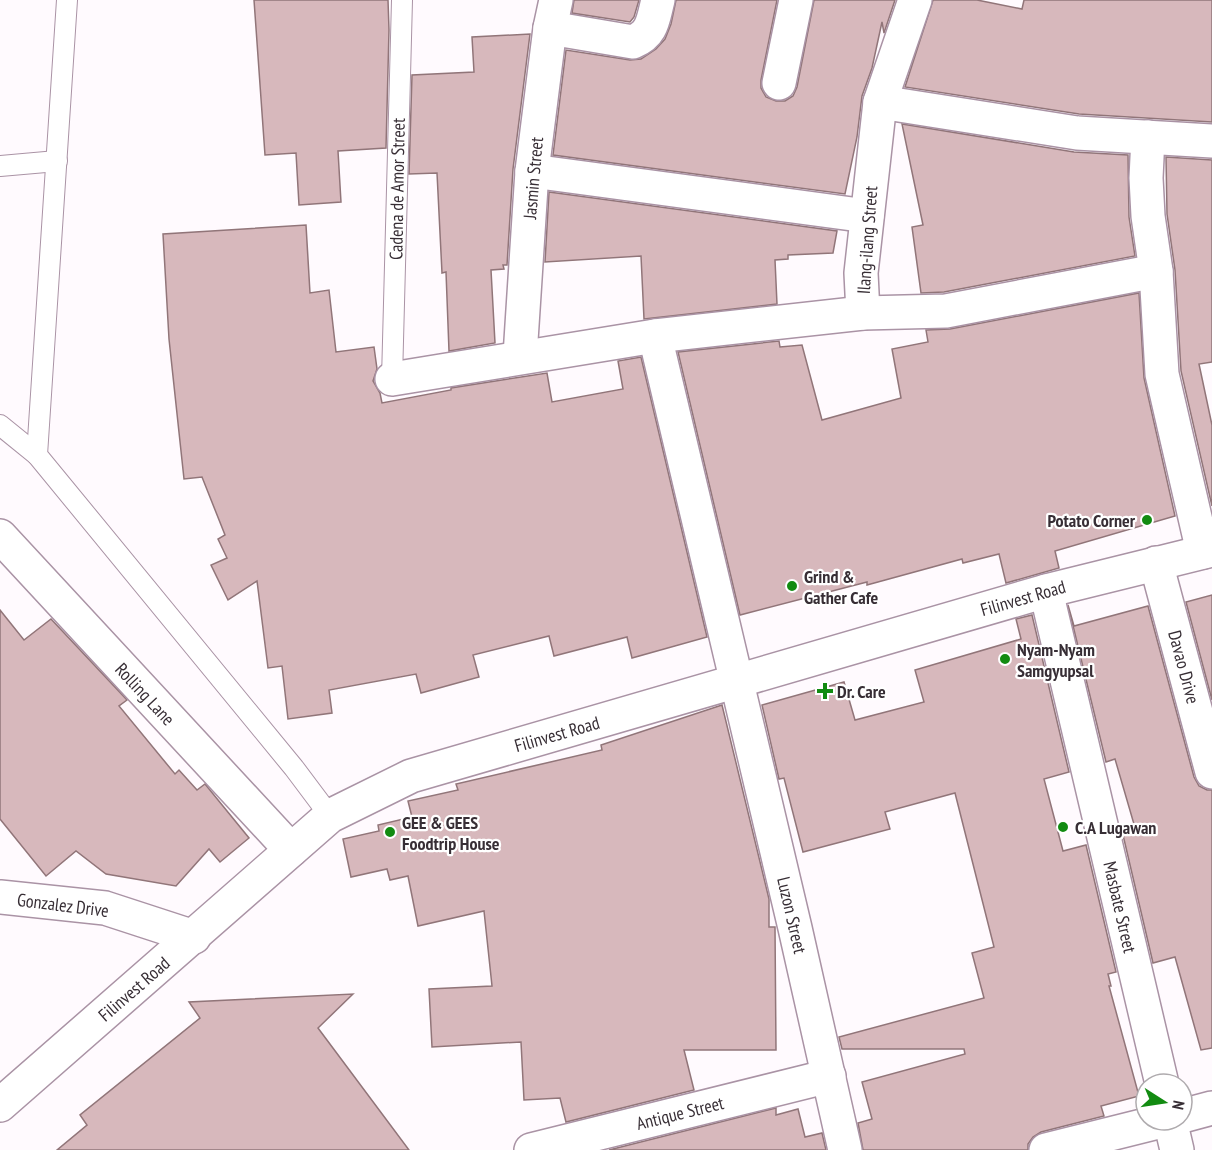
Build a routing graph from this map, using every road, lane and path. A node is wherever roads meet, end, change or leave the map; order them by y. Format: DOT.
graph roads {
  1 [pos="68,0"];
  2 [pos="402,0"];
  3 [pos="657,0"];
  4 [pos="796,0"];
  5 [pos="915,0"];
  6 [pos="553,14"];
  7 [pos="779,83"];
  8 [pos="880,102"];
  9 [pos="1148,137"];
  10 [pos="1212,141"];
  11 [pos="57,161"];
  12 [pos="0,166"];
  13 [pos="532,171"];
  14 [pos="867,216"];
  15 [pos="1156,271"];
  16 [pos="863,313"];
  17 [pos="655,336"];
  18 [pos="520,356"];
  19 [pos="392,378"];
  20 [pos="0,425"];
  21 [pos="37,455"];
  22 [pos="0,536"];
  23 [pos="1207,551"];
  24 [pos="1156,562"];
  25 [pos="1046,591"];
  26 [pos="737,681"];
  27 [pos="1212,772"];
  28 [pos="330,816"];
  29 [pos="291,850"];
  30 [pos="0,897"];
  31 [pos="194,937"];
  32 [pos="1158,1072"];
  33 [pos="829,1076"];
  34 [pos="0,1105"];
  35 [pos="1212,1108"];
  36 [pos="1194,1113"];
  37 [pos="1134,1128"];
  38 [pos="1172,1132"];
  39 [pos="542,1149"];
  40 [pos="845,1150"];
  41 [pos="1046,1150"];
  42 [pos="1177,1150"];
  1 -- 11 [label="lane"];
  2 -- 19 [label="lane, Cadena de Amor Street"];
  3 -- 6 [label="street"];
  4 -- 7 [label="street"];
  5 -- 8 [label="street, Ilang-ilang Street"];
  6 -- 13 [label="street, Jasmin Street"];
  8 -- 9 [label="street"];
  8 -- 14 [label="street, Ilang-ilang Street"];
  9 -- 10 [label="street"];
  9 -- 15 [label="street"];
  11 -- 12 [label="lane"];
  11 -- 21 [label="lane"];
  13 -- 14 [label="street"];
  13 -- 18 [label="street, Jasmin Street"];
  14 -- 16 [label="street, Ilang-ilang Street"];
  15 -- 16 [label="street"];
  15 -- 23 [label="street"];
  16 -- 17 [label="street, Ilang-ilang Street"];
  17 -- 18 [label="street, Ilang-ilang Street"];
  17 -- 26 [label="street"];
  18 -- 19 [label="street, Ilang-ilang Street"];
  20 -- 21 [label="lane"];
  21 -- 28 [label="lane"];
  22 -- 29 [label="street, Rolling Lane"];
  23 -- 24 [label="street, Filinvest Road"];
  24 -- 25 [label="street, Filinvest Road"];
  24 -- 27 [label="street, Davao Drive"];
  25 -- 26 [label="street, Filinvest Road"];
  25 -- 32 [label="street, Masbate Street"];
  26 -- 28 [label="street, Filinvest Road"];
  26 -- 33 [label="street, Luzon Street"];
  28 -- 29 [label="street, Filinvest Road"];
  29 -- 31 [label="street, Filinvest Road"];
  30 -- 31 [label="street, Gonzalez Drive"];
  31 -- 34 [label="street, Filinvest Road"];
  33 -- 39 [label="street, Antique Street"];
  33 -- 40 [label="street, Luzon Street"];
  35 -- 36 [label="street"];
  37 -- 41 [label="street"];
  38 -- 42 [label="street"];
}
